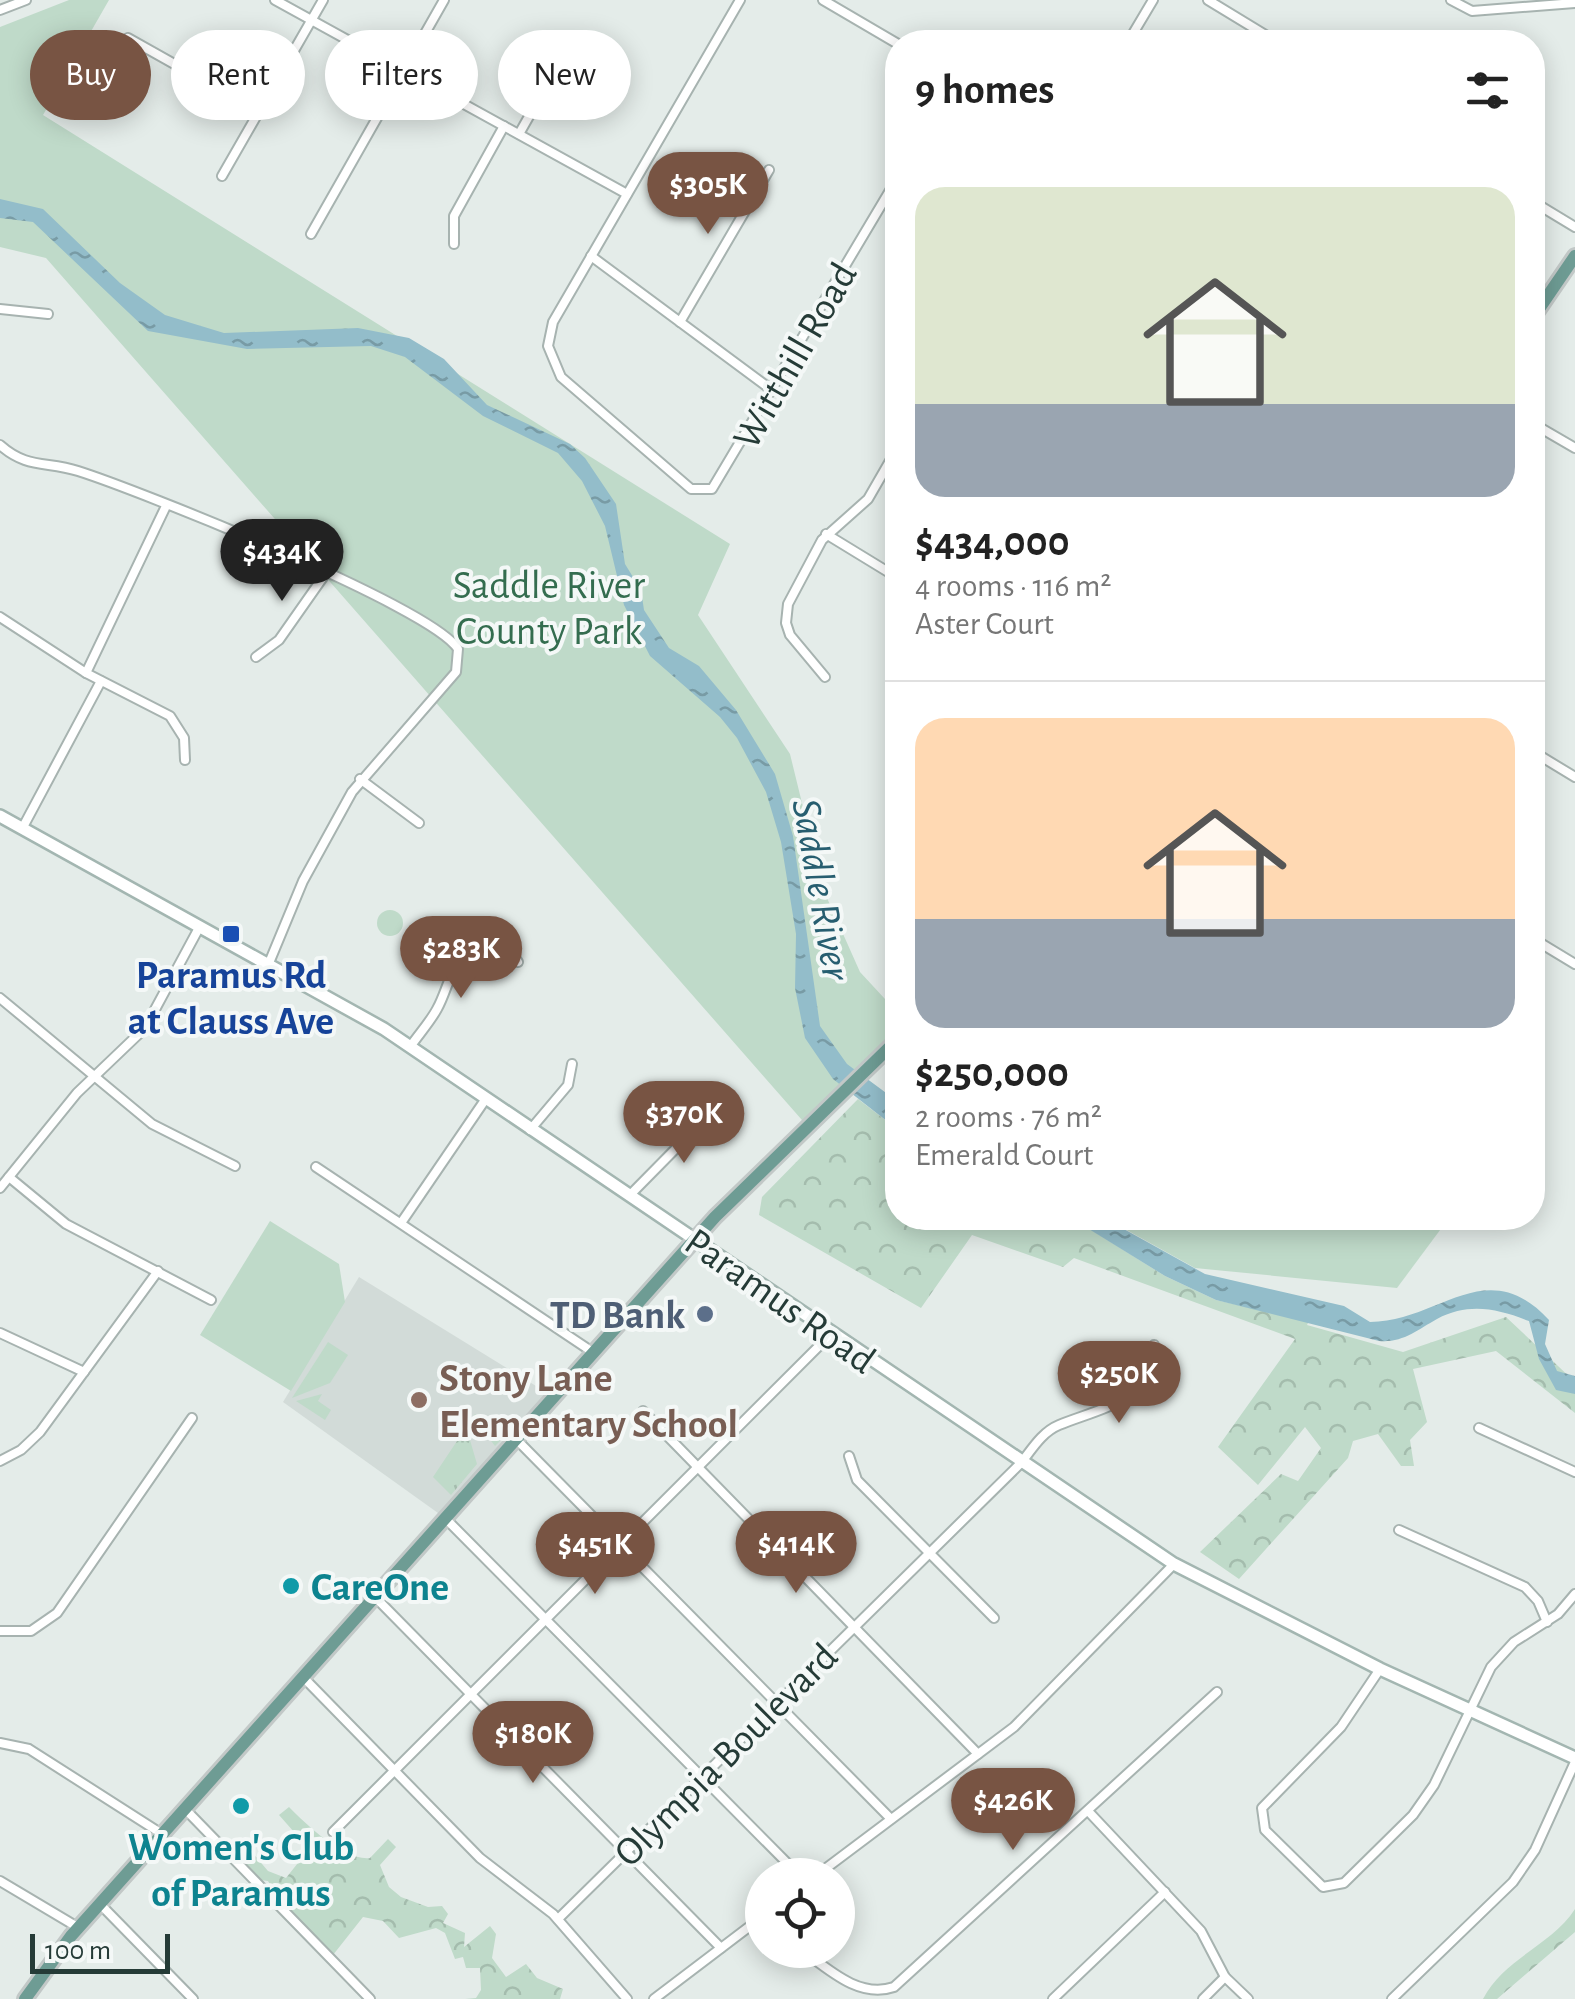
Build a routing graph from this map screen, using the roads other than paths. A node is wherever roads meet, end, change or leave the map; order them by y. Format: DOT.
graph roads {
  1 [pos="26,0"];
  2 [pos="275,0"];
  3 [pos="322,0"];
  4 [pos="444,0"];
  5 [pos="740,0"];
  6 [pos="822,0"];
  7 [pos="1154,0"];
  8 [pos="1208,0"];
  9 [pos="1450,0"];
  10 [pos="1575,4"];
  11 [pos="0,10"];
  12 [pos="310,22"];
  13 [pos="326,30"];
  14 [pos="426,30"];
  15 [pos="1135,30"];
  16 [pos="1257,30"];
  17 [pos="305,31"];
  18 [pos="885,36"];
  19 [pos="478,112"];
  20 [pos="253,120"];
  21 [pos="375,120"];
  22 [pos="527,120"];
  23 [pos="504,126"];
  24 [pos="519,134"];
  25 [pos="769,170"];
  26 [pos="222,176"];
  27 [pos="627,194"];
  28 [pos="885,200"];
  29 [pos="1545,209"];
  30 [pos="1575,227"];
  31 [pos="311,234"];
  32 [pos="454,244"];
  33 [pos="591,256"];
  34 [pos="1575,256"];
  35 [pos="1545,299"];
  36 [pos="0,309"];
  37 [pos="48,314"];
  38 [pos="680,322"];
  39 [pos="773,390"];
  40 [pos="1545,431"];
  41 [pos="0,445"];
  42 [pos="1575,448"];
  43 [pos="885,471"];
  44 [pos="166,506"];
  45 [pos="826,534"];
  46 [pos="885,570"];
  47 [pos="326,573"];
  48 [pos="0,616"];
  49 [pos="256,657"];
  50 [pos="86,673"];
  51 [pos="824,676"];
  52 [pos="101,681"];
  53 [pos="1545,759"];
  54 [pos="185,760"];
  55 [pos="1575,761"];
  56 [pos="1571,774"];
  57 [pos="360,779"];
  58 [pos="0,816"];
  59 [pos="419,822"];
  60 [pos="23,828"];
  61 [pos="200,926"];
  62 [pos="1545,946"];
  63 [pos="518,962"];
  64 [pos="269,963"];
  65 [pos="1575,964"];
  66 [pos="0,998"];
  67 [pos="410,1047"];
  68 [pos="885,1052"];
  69 [pos="572,1064"];
  70 [pos="93,1077"];
  71 [pos="485,1100"];
  72 [pos="702,1114"];
  73 [pos="530,1130"];
  74 [pos="235,1166"];
  75 [pos="316,1166"];
  76 [pos="9,1177"];
  77 [pos="0,1188"];
  78 [pos="629,1196"];
  79 [pos="401,1224"];
  80 [pos="696,1240"];
  81 [pos="158,1270"];
  82 [pos="211,1300"];
  83 [pos="0,1333"];
  84 [pos="830,1335"];
  85 [pos="1154,1346"];
  86 [pos="594,1353"];
  87 [pos="84,1372"];
  88 [pos="643,1411"];
  89 [pos="192,1418"];
  90 [pos="1479,1428"];
  91 [pos="516,1439"];
  92 [pos="849,1456"];
  93 [pos="0,1460"];
  94 [pos="1021,1463"];
  95 [pos="697,1468"];
  96 [pos="1575,1472"];
  97 [pos="445,1518"];
  98 [pos="1399,1530"];
  99 [pos="620,1544"];
  100 [pos="929,1552"];
  101 [pos="1174,1564"];
  102 [pos="1575,1594"];
  103 [pos="374,1596"];
  104 [pos="994,1618"];
  105 [pos="546,1619"];
  106 [pos="1547,1622"];
  107 [pos="853,1628"];
  108 [pos="0,1631"];
  109 [pos="1380,1669"];
  110 [pos="302,1676"];
  111 [pos="1218,1692"];
  112 [pos="470,1695"];
  113 [pos="777,1703"];
  114 [pos="1469,1708"];
  115 [pos="0,1743"];
  116 [pos="978,1754"];
  117 [pos="1575,1760"];
  118 [pos="394,1770"];
  119 [pos="703,1778"];
  120 [pos="185,1809"];
  121 [pos="1088,1811"];
  122 [pos="891,1819"];
  123 [pos="332,1832"];
  124 [pos="162,1834"];
  125 [pos="626,1853"];
  126 [pos="782,1858"];
  127 [pos="840,1858"];
  128 [pos="0,1881"];
  129 [pos="1165,1892"];
  130 [pos="100,1904"];
  131 [pos="558,1919"];
  132 [pos="78,1928"];
  133 [pos="745,1929"];
  134 [pos="721,1948"];
  135 [pos="827,1968"];
  136 [pos="1225,1977"];
  137 [pos="663,1992"];
  138 [pos="25,1999"];
  139 [pos="193,1999"];
  140 [pos="370,1999"];
  141 [pos="627,1999"];
  142 [pos="654,1999"];
  143 [pos="672,1999"];
  144 [pos="1053,1999"];
  145 [pos="1203,1999"];
  146 [pos="1248,1999"];
  147 [pos="1392,1999"];
  1 -- 11 [label="street"];
  2 -- 12 [label="street"];
  3 -- 12 [label="street"];
  4 -- 14 [label="street"];
  5 -- 27 [label="street"];
  6 -- 18 [label="street"];
  7 -- 15 [label="street"];
  8 -- 16 [label="street"];
  9 -- 10 [label="street"];
  12 -- 13 [label="street"];
  12 -- 17 [label="street"];
  19 -- 23 [label="street"];
  20 -- 26 [label="street"];
  21 -- 31 [label="street"];
  22 -- 24 [label="street"];
  23 -- 24 [label="street"];
  23 -- 32 [label="street"];
  24 -- 27 [label="street"];
  25 -- 38 [label="street"];
  27 -- 33 [label="street"];
  28 -- 39 [label="street, Witthill Road"];
  29 -- 30 [label="street"];
  33 -- 38 [label="street"];
  33 -- 39 [label="street, Witthill Road"];
  34 -- 35 [label="main road"];
  36 -- 37 [label="street"];
  38 -- 39 [label="street"];
  40 -- 42 [label="street"];
  41 -- 44 [label="street"];
  43 -- 45 [label="street"];
  44 -- 47 [label="street"];
  44 -- 50 [label="street"];
  45 -- 46 [label="street"];
  45 -- 51 [label="street"];
  47 -- 49 [label="street"];
  47 -- 57 [label="street"];
  48 -- 50 [label="street"];
  50 -- 52 [label="street"];
  52 -- 54 [label="street"];
  52 -- 60 [label="street"];
  53 -- 56 [label="street"];
  55 -- 56 [label="street"];
  57 -- 59 [label="street"];
  57 -- 64 [label="street"];
  58 -- 60 [label="main road, Paramus Road"];
  60 -- 61 [label="main road, Paramus Road"];
  61 -- 64 [label="main road, Paramus Road"];
  61 -- 70 [label="street"];
  62 -- 65 [label="street"];
  63 -- 67 [label="street"];
  64 -- 67 [label="main road, Paramus Road"];
  66 -- 70 [label="street"];
  67 -- 71 [label="main road, Paramus Road"];
  68 -- 80 [label="main road"];
  69 -- 73 [label="street"];
  70 -- 74 [label="street"];
  70 -- 76 [label="street"];
  71 -- 73 [label="main road, Paramus Road"];
  71 -- 79 [label="street"];
  72 -- 78 [label="street"];
  73 -- 78 [label="main road, Paramus Road"];
  75 -- 79 [label="street"];
  76 -- 77 [label="street"];
  76 -- 81 [label="street"];
  78 -- 80 [label="main road, Paramus Road"];
  79 -- 86 [label="street"];
  80 -- 84 [label="main road, Paramus Road"];
  80 -- 86 [label="main road"];
  81 -- 82 [label="street"];
  81 -- 87 [label="street"];
  83 -- 87 [label="street"];
  84 -- 94 [label="main road, Paramus Road"];
  84 -- 95 [label="street"];
  85 -- 94 [label="street, Olympia Boulevard"];
  86 -- 91 [label="main road"];
  87 -- 93 [label="street"];
  88 -- 95 [label="street"];
  89 -- 108 [label="street"];
  90 -- 96 [label="street"];
  91 -- 97 [label="main road"];
  91 -- 99 [label="street"];
  92 -- 100 [label="street"];
  94 -- 100 [label="street, Olympia Boulevard"];
  94 -- 101 [label="main road, Paramus Road"];
  95 -- 99 [label="street"];
  95 -- 107 [label="street"];
  97 -- 103 [label="main road"];
  97 -- 105 [label="street"];
  98 -- 106 [label="street"];
  99 -- 105 [label="street"];
  99 -- 113 [label="street"];
  100 -- 104 [label="street"];
  100 -- 107 [label="street, Olympia Boulevard"];
  101 -- 109 [label="main road, Paramus Road"];
  101 -- 116 [label="street"];
  102 -- 106 [label="street"];
  103 -- 110 [label="main road"];
  103 -- 112 [label="street"];
  105 -- 112 [label="street"];
  105 -- 119 [label="street"];
  106 -- 114 [label="street"];
  107 -- 113 [label="street, Olympia Boulevard"];
  107 -- 116 [label="street"];
  109 -- 114 [label="main road, Paramus Road"];
  109 -- 114 [label="street"];
  110 -- 118 [label="street"];
  110 -- 120 [label="main road"];
  111 -- 121 [label="street"];
  112 -- 118 [label="street"];
  112 -- 125 [label="street"];
  113 -- 119 [label="street, Olympia Boulevard"];
  113 -- 122 [label="street"];
  114 -- 117 [label="main road, Paramus Road"];
  115 -- 124 [label="street"];
  116 -- 122 [label="street"];
  117 -- 147 [label="street"];
  118 -- 123 [label="street"];
  118 -- 131 [label="street"];
  119 -- 125 [label="street, Olympia Boulevard"];
  119 -- 126 [label="street"];
  120 -- 124 [label="main road"];
  120 -- 140 [label="street"];
  121 -- 129 [label="street"];
  121 -- 135 [label="street"];
  122 -- 127 [label="street"];
  124 -- 130 [label="main road"];
  125 -- 131 [label="street, Olympia Boulevard"];
  125 -- 134 [label="street"];
  128 -- 132 [label="street"];
  129 -- 136 [label="street"];
  129 -- 144 [label="street"];
  130 -- 132 [label="main road"];
  130 -- 139 [label="street"];
  131 -- 141 [label="street"];
  132 -- 138 [label="main road"];
  133 -- 134 [label="street"];
  134 -- 137 [label="street"];
  136 -- 145 [label="street"];
  136 -- 146 [label="street"];
  137 -- 142 [label="street"];
  137 -- 143 [label="street"];
}
